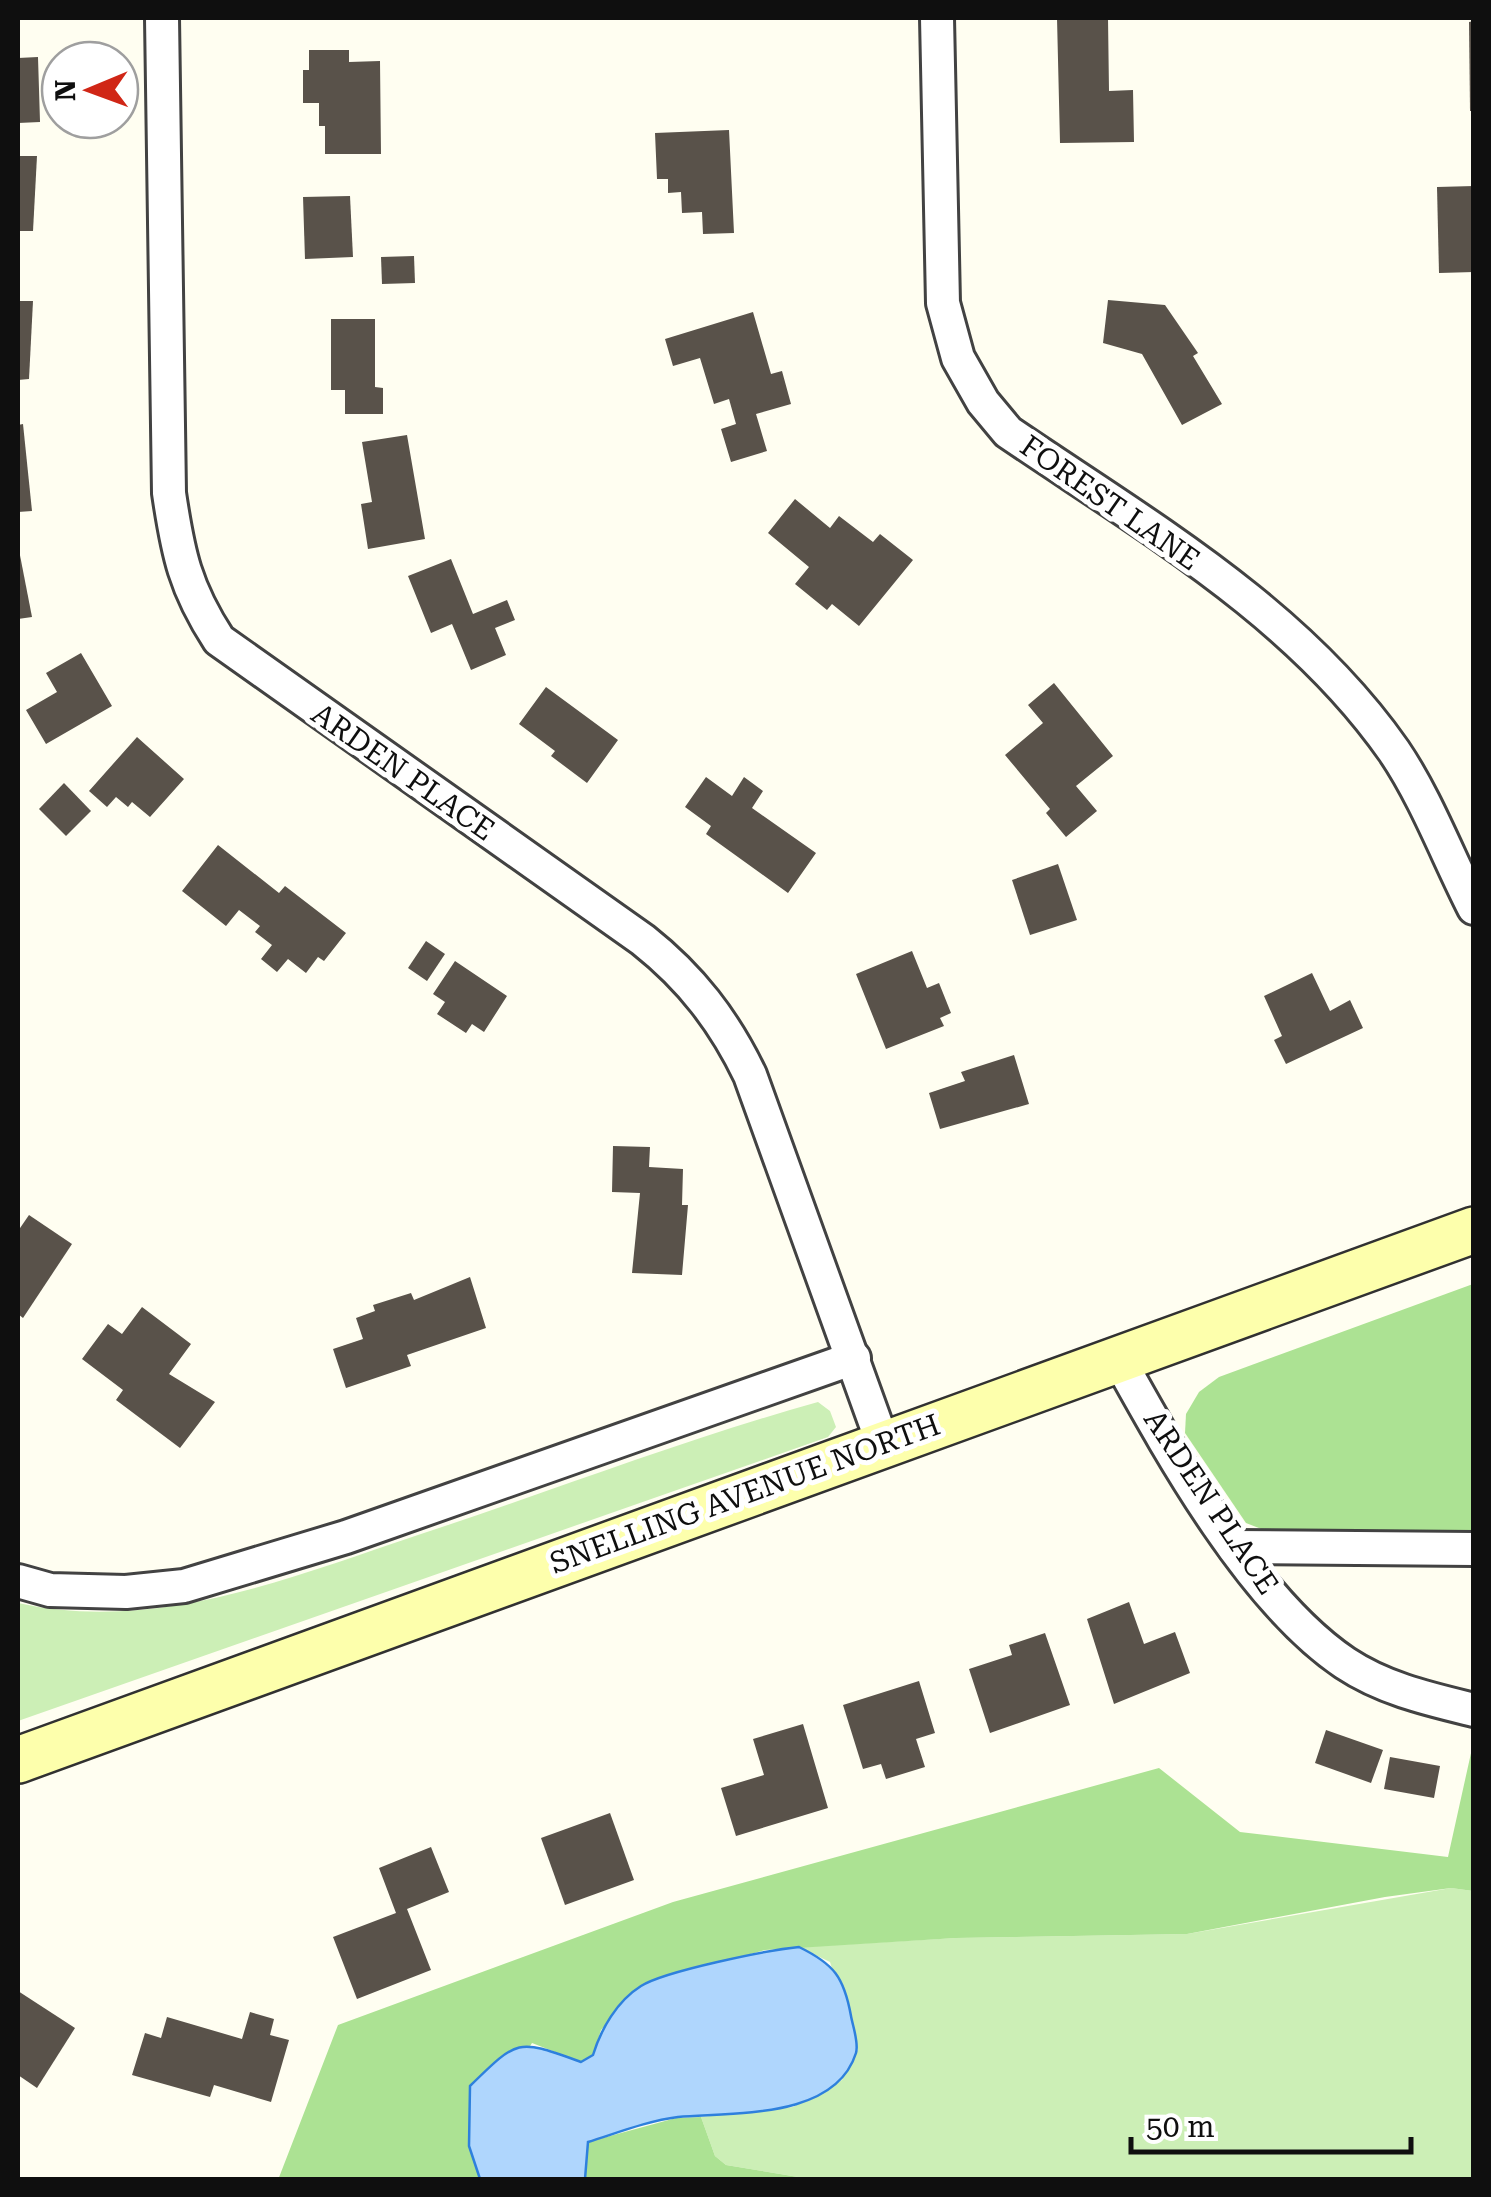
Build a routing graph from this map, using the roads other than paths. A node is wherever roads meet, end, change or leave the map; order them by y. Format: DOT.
graph roads {
  1 [pos="162,18"];
  2 [pos="938,18"];
  3 [pos="1474,908"];
  4 [pos="1474,1230"];
  5 [pos="854,1358"];
  6 [pos="1119,1360"];
  7 [pos="883,1444"];
  8 [pos="1234,1546"];
  9 [pos="1474,1549"];
  10 [pos="18,1581"];
  11 [pos="1474,1710"];
  12 [pos="18,1760"];
  1 -- 5 [label="street, ARDEN PLACE"];
  2 -- 3 [label="street, FOREST LANE"];
  4 -- 6 [label="street, SNELLING AVENUE NORTH"];
  5 -- 7 [label="street, ARDEN PLACE"];
  5 -- 10 [label="street"];
  6 -- 7 [label="street, SNELLING AVENUE NORTH"];
  6 -- 8 [label="street, ARDEN PLACE"];
  7 -- 12 [label="street, SNELLING AVENUE NORTH"];
  8 -- 9 [label="street"];
  8 -- 11 [label="street, ARDEN PLACE"];
}
